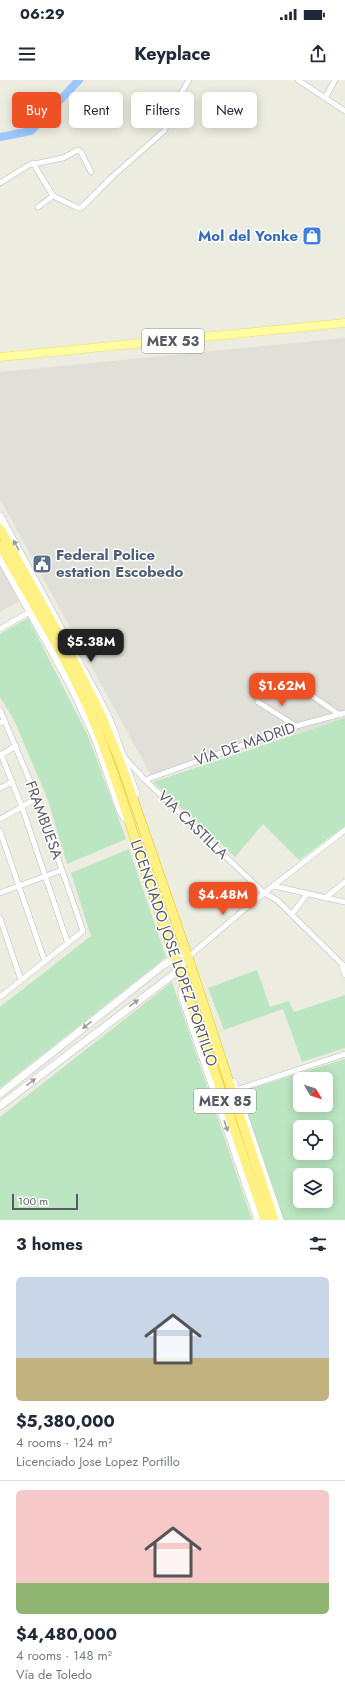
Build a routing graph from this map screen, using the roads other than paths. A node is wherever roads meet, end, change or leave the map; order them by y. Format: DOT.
graph roads {
  1 [pos="189,80"];
  2 [pos="298,80"];
  3 [pos="335,80"];
  4 [pos="325,98"];
  5 [pos="345,111"];
  6 [pos="33,163"];
  7 [pos="91,172"];
  8 [pos="0,183"];
  9 [pos="53,196"];
  10 [pos="38,207"];
  11 [pos="345,323"];
  12 [pos="0,357"];
  13 [pos="0,516"];
  14 [pos="0,529"];
  15 [pos="3,543"];
  16 [pos="0,558"];
  17 [pos="33,610"];
  18 [pos="0,628"];
  19 [pos="289,680"];
  20 [pos="258,702"];
  21 [pos="0,710"];
  22 [pos="342,714"];
  23 [pos="6,720"];
  24 [pos="0,723"];
  25 [pos="296,726"];
  26 [pos="16,746"];
  27 [pos="0,755"];
  28 [pos="122,755"];
  29 [pos="145,780"];
  30 [pos="12,782"];
  31 [pos="0,788"];
  32 [pos="38,798"];
  33 [pos="22,807"];
  34 [pos="0,819"];
  35 [pos="139,821"];
  36 [pos="345,830"];
  37 [pos="0,831"];
  38 [pos="62,870"];
  39 [pos="45,876"];
  40 [pos="345,882"];
  41 [pos="274,886"];
  42 [pos="18,887"];
  43 [pos="264,893"];
  44 [pos="0,894"];
  45 [pos="308,894"];
  46 [pos="325,898"];
  47 [pos="345,902"];
  48 [pos="292,914"];
  49 [pos="0,918"];
  50 [pos="68,944"];
  51 [pos="189,953"];
  52 [pos="175,956"];
  53 [pos="45,962"];
  54 [pos="343,966"];
  55 [pos="179,969"];
  56 [pos="345,975"];
  57 [pos="21,980"];
  58 [pos="185,983"];
  59 [pos="0,998"];
  60 [pos="345,1054"];
  61 [pos="224,1070"];
  62 [pos="236,1090"];
  63 [pos="0,1094"];
  64 [pos="0,1106"];
  65 [pos="258,1220"];
  66 [pos="265,1220"];
  67 [pos="274,1220"];
  68 [pos="280,1220"];
  1 -- 9 [label="street"];
  2 -- 4 [label="street"];
  3 -- 4 [label="street"];
  4 -- 5 [label="street"];
  6 -- 7 [label="street"];
  6 -- 8 [label="street"];
  6 -- 9 [label="street"];
  9 -- 10 [label="street"];
  11 -- 12 [label="main road, MEX 53"];
  28 -- 13 [label="street, LICENCIADO JOSE LOPEZ PORTILLO, one-way"];
  14 -- 15 [label="highway, LICENCIADO JOSE LOPEZ PORTILLO / MEX 85"];
  15 -- 17 [label="highway, LICENCIADO JOSE LOPEZ PORTILLO / MEX 85"];
  15 -- 35 [label="highway, LICENCIADO JOSE LOPEZ PORTILLO / MEX 85"];
  16 -- 17 [label="street, LICENCIADO JOSE LOPEZ PORTILLO"];
  17 -- 18 [label="street"];
  17 -- 52 [label="highway, LICENCIADO JOSE LOPEZ PORTILLO / MEX 85"];
  19 -- 22 [label="street"];
  20 -- 25 [label="street"];
  21 -- 23 [label="street, FRAMBUESA"];
  22 -- 25 [label="street, VÍA DE MADRID"];
  23 -- 24 [label="street"];
  23 -- 26 [label="street, FRAMBUESA"];
  25 -- 29 [label="street, VÍA DE MADRID"];
  26 -- 27 [label="street"];
  26 -- 32 [label="street, FRAMBUESA"];
  27 -- 30 [label="street"];
  28 -- 29 [label="street, VIA CASTILLA"];
  28 -- 35 [label="street, LICENCIADO JOSE LOPEZ PORTILLO"];
  29 -- 43 [label="street, VIA CASTILLA"];
  30 -- 31 [label="street"];
  30 -- 33 [label="street"];
  32 -- 33 [label="street"];
  32 -- 38 [label="street, FRAMBUESA"];
  33 -- 34 [label="street"];
  33 -- 39 [label="street"];
  35 -- 51 [label="highway, LICENCIADO JOSE LOPEZ PORTILLO / MEX 85"];
  36 -- 41 [label="street"];
  37 -- 42 [label="street"];
  38 -- 39 [label="street"];
  38 -- 50 [label="street, FRAMBUESA"];
  39 -- 42 [label="street"];
  39 -- 50 [label="street"];
  40 -- 46 [label="street"];
  41 -- 43 [label="street"];
  41 -- 45 [label="street"];
  42 -- 44 [label="street"];
  42 -- 53 [label="street"];
  43 -- 48 [label="street, VIA CASTILLA"];
  43 -- 51 [label="street"];
  45 -- 46 [label="street"];
  45 -- 48 [label="street"];
  46 -- 47 [label="street"];
  48 -- 54 [label="street, VIA CASTILLA"];
  49 -- 57 [label="street"];
  50 -- 53 [label="street"];
  51 -- 52 [label="street"];
  51 -- 55 [label="street"];
  51 -- 61 [label="highway, LICENCIADO JOSE LOPEZ PORTILLO / MEX 85"];
  52 -- 55 [label="highway, LICENCIADO JOSE LOPEZ PORTILLO / MEX 85"];
  52 -- 63 [label="street, one-way"];
  53 -- 57 [label="street"];
  54 -- 56 [label="street"];
  55 -- 58 [label="highway, LICENCIADO JOSE LOPEZ PORTILLO / MEX 85"];
  64 -- 55 [label="street, one-way"];
  57 -- 59 [label="street"];
  58 -- 65 [label="street, one-way"];
  58 -- 66 [label="highway, LICENCIADO JOSE LOPEZ PORTILLO / MEX 85"];
  60 -- 62 [label="street"];
  61 -- 62 [label="street"];
  61 -- 67 [label="highway, LICENCIADO JOSE LOPEZ PORTILLO / MEX 85"];
  62 -- 68 [label="street"];
}
